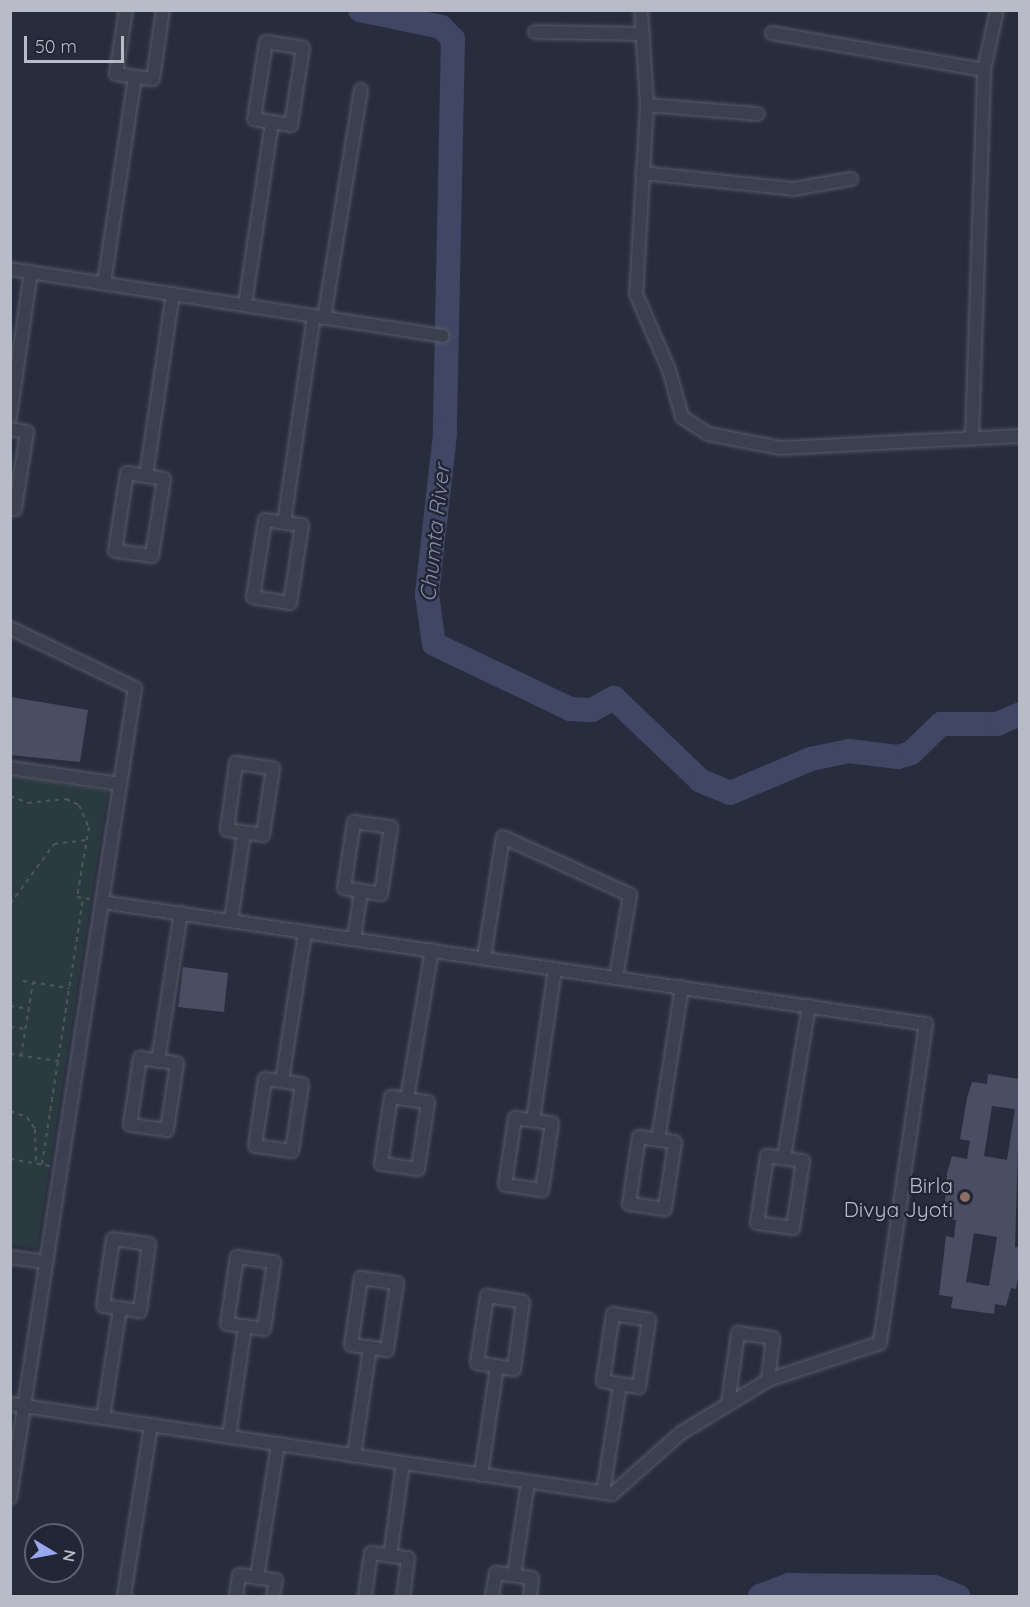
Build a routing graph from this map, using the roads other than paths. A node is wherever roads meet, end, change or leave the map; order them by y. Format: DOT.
graph roads {
  1 [pos="126,10"];
  2 [pos="163,10"];
  3 [pos="641,10"];
  4 [pos="997,10"];
  5 [pos="535,32"];
  6 [pos="772,33"];
  7 [pos="643,34"];
  8 [pos="984,70"];
  9 [pos="135,77"];
  10 [pos="361,90"];
  11 [pos="647,105"];
  12 [pos="758,114"];
  13 [pos="272,122"];
  14 [pos="642,172"];
  15 [pos="851,179"];
  16 [pos="10,269"];
  17 [pos="31,272"];
  18 [pos="104,284"];
  19 [pos="173,294"];
  20 [pos="245,305"];
  21 [pos="319,317"];
  22 [pos="443,336"];
  23 [pos="10,417"];
  24 [pos="10,429"];
  25 [pos="1020,436"];
  26 [pos="972,437"];
  27 [pos="146,476"];
  28 [pos="10,508"];
  29 [pos="284,523"];
  30 [pos="10,628"];
  31 [pos="10,768"];
  32 [pos="120,784"];
  33 [pos="244,833"];
  34 [pos="361,891"];
  35 [pos="102,902"];
  36 [pos="181,913"];
  37 [pos="231,921"];
  38 [pos="305,932"];
  39 [pos="354,939"];
  40 [pos="432,951"];
  41 [pos="484,958"];
  42 [pos="555,969"];
  43 [pos="616,978"];
  44 [pos="682,987"];
  45 [pos="809,1006"];
  46 [pos="158,1061"];
  47 [pos="282,1082"];
  48 [pos="407,1099"];
  49 [pos="533,1120"];
  50 [pos="658,1140"];
  51 [pos="784,1158"];
  52 [pos="10,1257"];
  53 [pos="47,1262"];
  54 [pos="120,1308"];
  55 [pos="245,1326"];
  56 [pos="370,1347"];
  57 [pos="497,1366"];
  58 [pos="768,1380"];
  59 [pos="621,1384"];
  60 [pos="10,1404"];
  61 [pos="729,1404"];
  62 [pos="25,1406"];
  63 [pos="103,1418"];
  64 [pos="151,1425"];
  65 [pos="229,1437"];
  66 [pos="278,1444"];
  67 [pos="354,1456"];
  68 [pos="403,1463"];
  69 [pos="481,1474"];
  70 [pos="528,1482"];
  71 [pos="603,1493"];
  72 [pos="10,1497"];
  73 [pos="390,1556"];
  74 [pos="514,1575"];
  75 [pos="257,1578"];
  76 [pos="124,1596"];
  77 [pos="236,1596"];
  78 [pos="273,1596"];
  79 [pos="365,1596"];
  80 [pos="403,1596"];
  81 [pos="492,1596"];
  82 [pos="530,1596"];
  1 -- 9 [label="street"];
  2 -- 9 [label="street"];
  3 -- 7 [label="street"];
  4 -- 8 [label="street"];
  5 -- 7 [label="street"];
  6 -- 8 [label="street"];
  7 -- 11 [label="street"];
  8 -- 26 [label="street"];
  9 -- 18 [label="street"];
  10 -- 21 [label="street"];
  11 -- 12 [label="street"];
  11 -- 14 [label="street"];
  13 -- 13 [label="street"];
  13 -- 20 [label="street"];
  14 -- 15 [label="street"];
  14 -- 26 [label="street"];
  16 -- 17 [label="street"];
  17 -- 18 [label="street"];
  17 -- 23 [label="street"];
  18 -- 19 [label="street"];
  19 -- 20 [label="street"];
  19 -- 27 [label="street"];
  20 -- 21 [label="street"];
  21 -- 22 [label="street"];
  21 -- 29 [label="street"];
  24 -- 28 [label="street"];
  25 -- 26 [label="street"];
  27 -- 27 [label="street"];
  29 -- 29 [label="street"];
  30 -- 32 [label="street"];
  31 -- 32 [label="street"];
  32 -- 35 [label="street"];
  33 -- 33 [label="street"];
  33 -- 37 [label="street"];
  34 -- 34 [label="street"];
  34 -- 39 [label="street"];
  35 -- 36 [label="street"];
  35 -- 53 [label="street"];
  36 -- 37 [label="street"];
  36 -- 46 [label="street"];
  37 -- 38 [label="street"];
  38 -- 39 [label="street"];
  38 -- 47 [label="street"];
  39 -- 40 [label="street"];
  40 -- 41 [label="street"];
  40 -- 48 [label="street"];
  41 -- 42 [label="street"];
  41 -- 43 [label="street"];
  42 -- 43 [label="street"];
  42 -- 49 [label="street"];
  43 -- 44 [label="street"];
  44 -- 45 [label="street"];
  44 -- 50 [label="street"];
  45 -- 51 [label="street"];
  45 -- 58 [label="street"];
  46 -- 46 [label="street"];
  47 -- 47 [label="street"];
  48 -- 48 [label="street"];
  49 -- 49 [label="street"];
  50 -- 50 [label="street"];
  51 -- 51 [label="street"];
  52 -- 53 [label="street"];
  53 -- 62 [label="street"];
  54 -- 54 [label="street"];
  54 -- 63 [label="street"];
  55 -- 55 [label="street"];
  55 -- 65 [label="street"];
  56 -- 56 [label="street"];
  56 -- 67 [label="street"];
  57 -- 57 [label="street"];
  57 -- 69 [label="street"];
  58 -- 61 [label="street"];
  58 -- 61 [label="street"];
  59 -- 59 [label="street"];
  59 -- 71 [label="street"];
  60 -- 62 [label="street"];
  61 -- 71 [label="street"];
  62 -- 63 [label="street"];
  62 -- 72 [label="street"];
  63 -- 64 [label="street"];
  64 -- 65 [label="street"];
  64 -- 76 [label="street"];
  65 -- 66 [label="street"];
  66 -- 67 [label="street"];
  66 -- 75 [label="street"];
  67 -- 68 [label="street"];
  68 -- 69 [label="street"];
  68 -- 73 [label="street"];
  69 -- 70 [label="street"];
  70 -- 71 [label="street"];
  70 -- 74 [label="street"];
  73 -- 79 [label="street"];
  73 -- 80 [label="street"];
  74 -- 81 [label="street"];
  74 -- 82 [label="street"];
  75 -- 77 [label="street"];
  75 -- 78 [label="street"];
}
